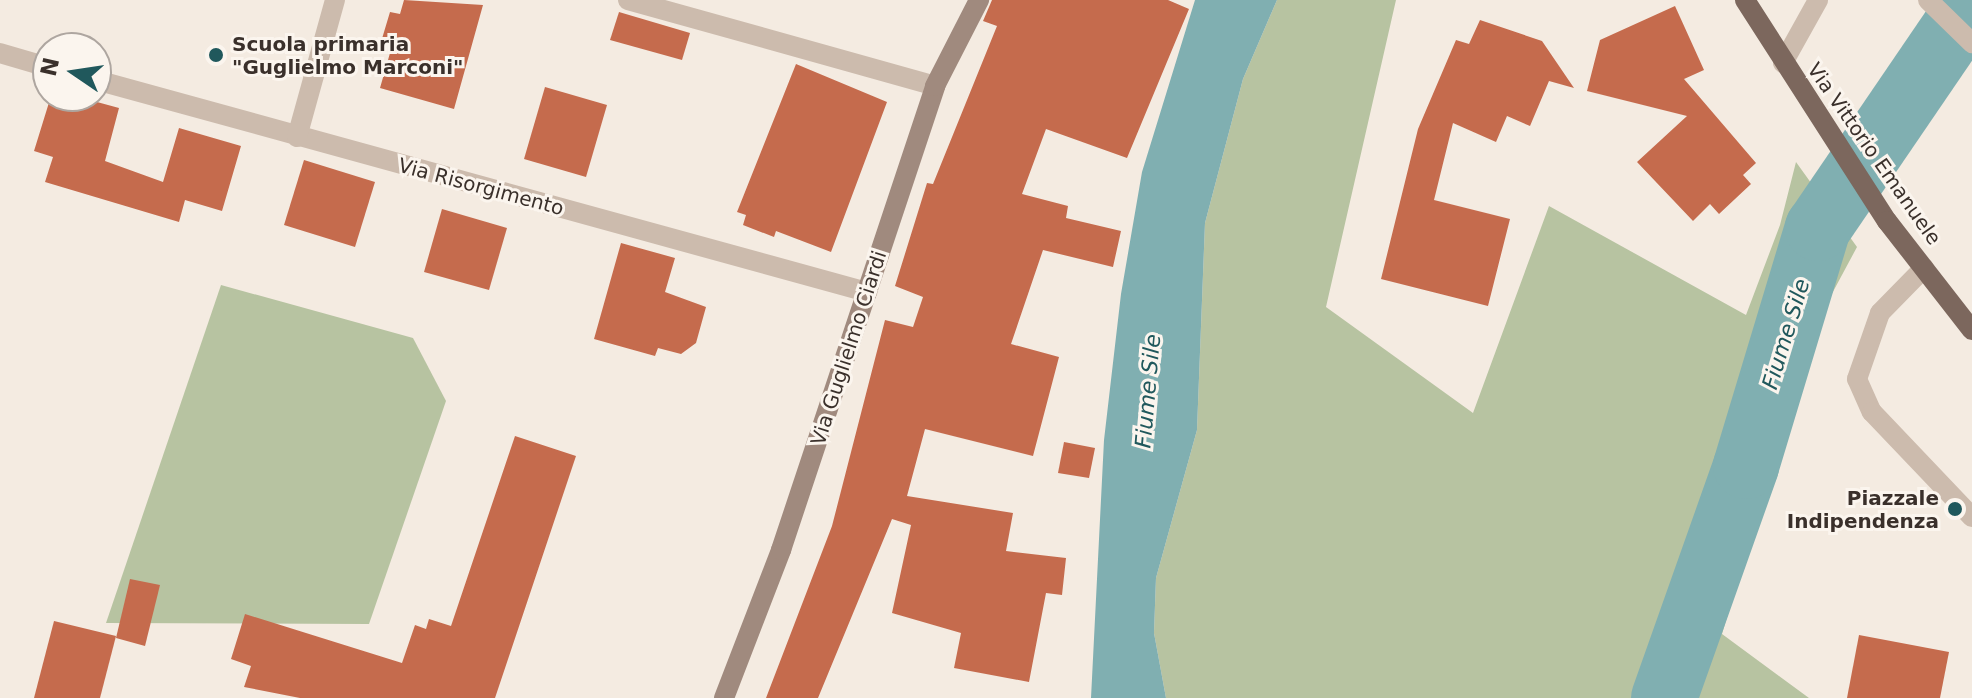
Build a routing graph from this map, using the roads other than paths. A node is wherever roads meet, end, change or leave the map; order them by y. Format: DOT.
graph roads {
  1 [pos="335,0"];
  2 [pos="628,0"];
  3 [pos="979,0"];
  4 [pos="1745,0"];
  5 [pos="1818,0"];
  6 [pos="1928,0"];
  7 [pos="1972,43"];
  8 [pos="0,53"];
  9 [pos="32,62"];
  10 [pos="1783,63"];
  11 [pos="112,85"];
  12 [pos="935,86"];
  13 [pos="297,137"];
  14 [pos="1924,268"];
  15 [pos="867,292"];
  16 [pos="1972,330"];
  17 [pos="1972,517"];
  18 [pos="724,698"];
  1 -- 13 [label="street"];
  2 -- 12 [label="street"];
  3 -- 12 [label="main road, Via Guglielmo Ciardi"];
  4 -- 10 [label="main road, Via Vittorio Emanuele"];
  5 -- 10 [label="street"];
  6 -- 7 [label="street"];
  8 -- 9 [label="street"];
  10 -- 14 [label="main road, Via Vittorio Emanuele"];
  11 -- 13 [label="street, Via Risorgimento"];
  12 -- 15 [label="main road, Via Guglielmo Ciardi"];
  13 -- 15 [label="street, Via Risorgimento"];
  14 -- 16 [label="main road, Via Vittorio Emanuele"];
  14 -- 17 [label="street"];
  15 -- 18 [label="main road, Via Guglielmo Ciardi"];
}
